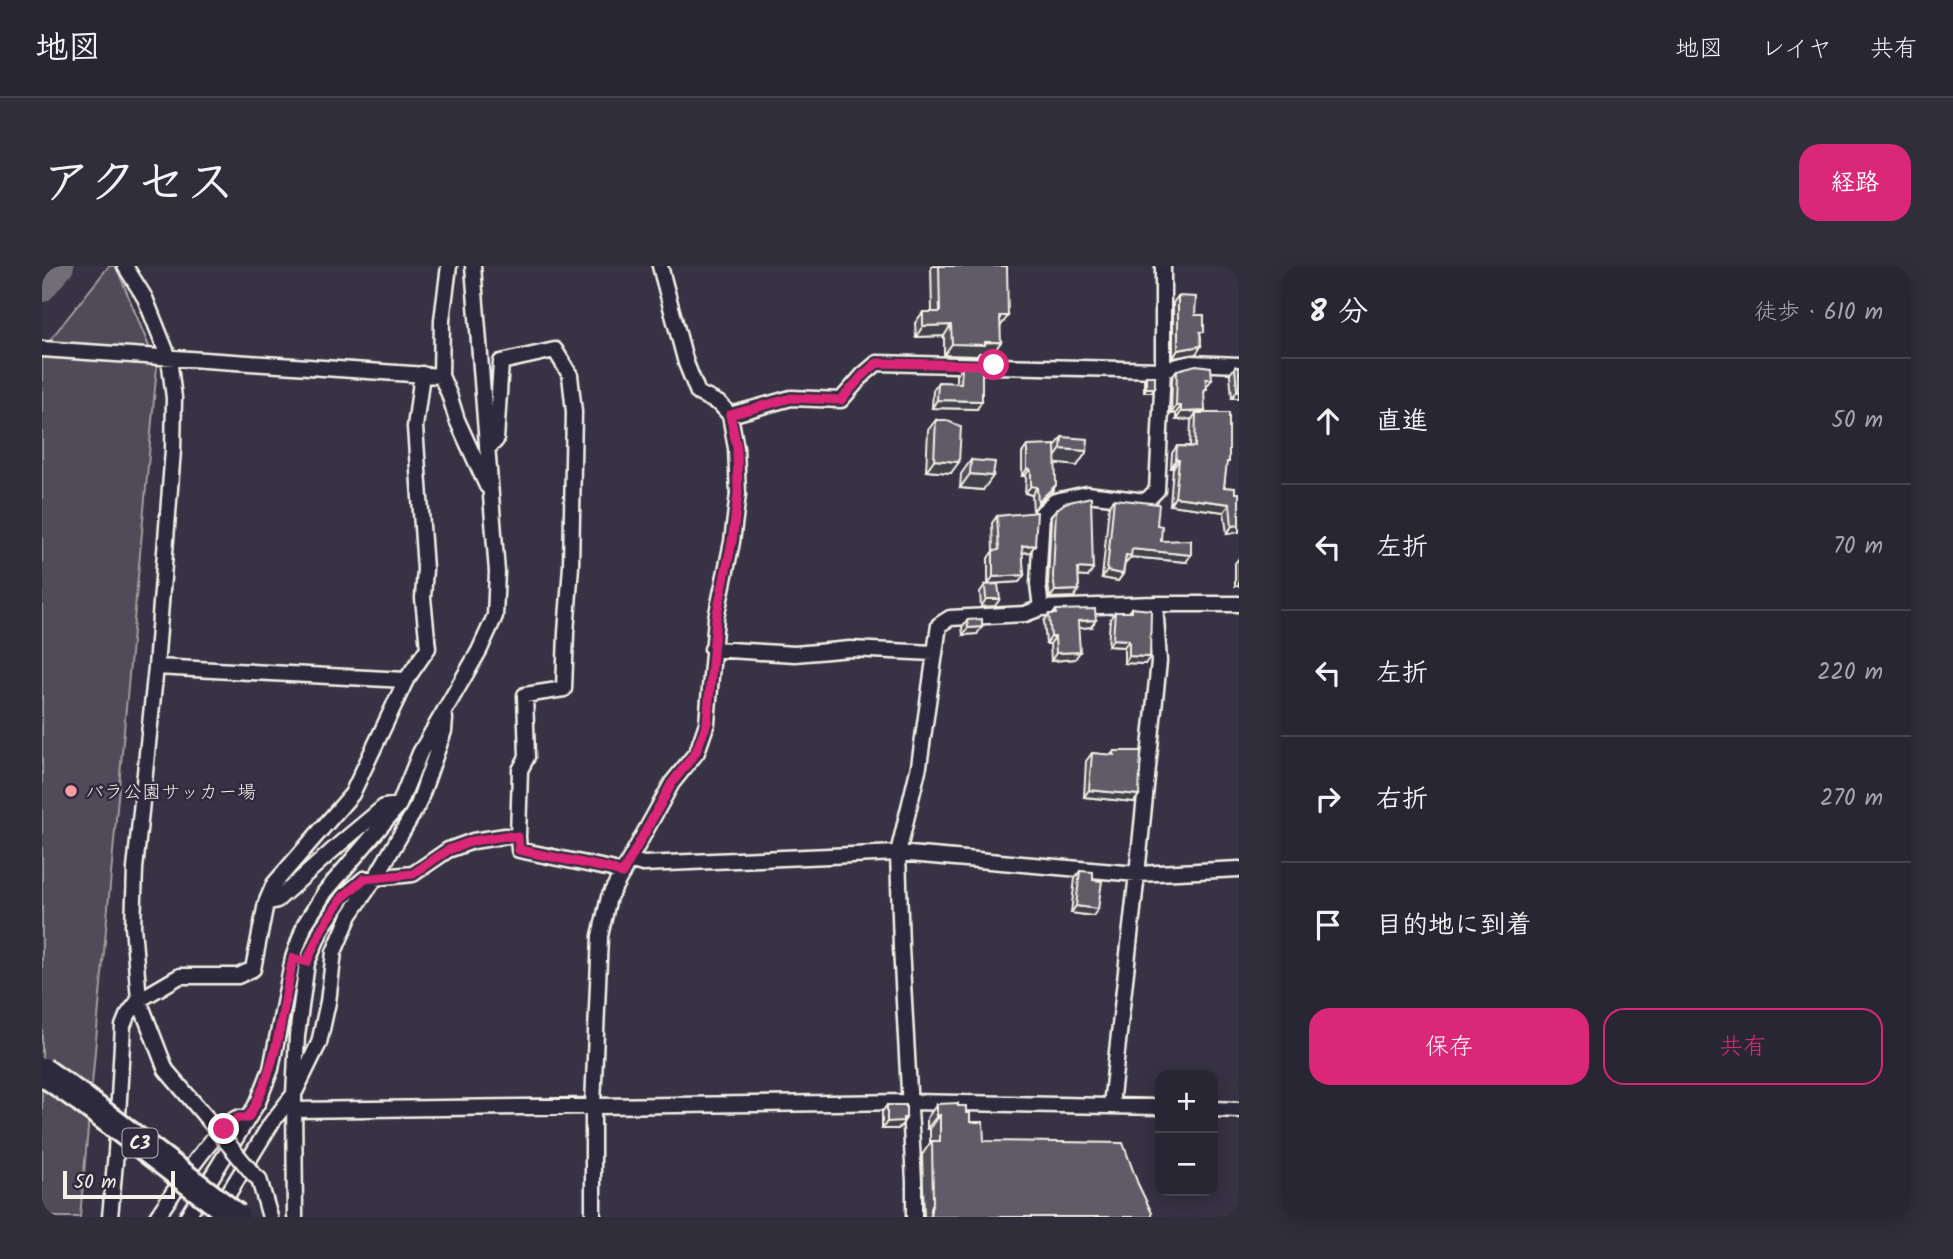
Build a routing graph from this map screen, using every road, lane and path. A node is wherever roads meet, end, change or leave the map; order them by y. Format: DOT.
graph roads {
  1 [pos="125,266"];
  2 [pos="449,266"];
  3 [pos="473,266"];
  4 [pos="660,266"];
  5 [pos="1163,266"];
  6 [pos="42,349"];
  7 [pos="169,358"];
  8 [pos="1239,365"];
  9 [pos="1163,370"];
  10 [pos="422,374"];
  11 [pos="440,376"];
  12 [pos="730,415"];
  13 [pos="487,449"];
  14 [pos="491,494"];
  15 [pos="1155,604"];
  16 [pos="1239,604"];
  17 [pos="1041,608"];
  18 [pos="712,649"];
  19 [pos="934,653"];
  20 [pos="156,667"];
  21 [pos="405,680"];
  22 [pos="446,710"];
  23 [pos="399,804"];
  24 [pos="518,837"];
  25 [pos="898,853"];
  26 [pos="629,860"];
  27 [pos="1239,869"];
  28 [pos="622,874"];
  29 [pos="1137,874"];
  30 [pos="376,877"];
  31 [pos="266,903"];
  32 [pos="300,960"];
  33 [pos="139,1000"];
  34 [pos="42,1071"];
  35 [pos="294,1094"];
  36 [pos="910,1102"];
  37 [pos="593,1105"];
  38 [pos="1111,1105"];
  39 [pos="1155,1107"];
  40 [pos="1218,1109"];
  41 [pos="294,1110"];
  42 [pos="1239,1110"];
  43 [pos="248,1118"];
  44 [pos="110,1217"];
  45 [pos="158,1217"];
  46 [pos="187,1217"];
  47 [pos="214,1217"];
  48 [pos="236,1217"];
  49 [pos="270,1217"];
  50 [pos="295,1217"];
  51 [pos="593,1217"];
  52 [pos="914,1217"];
  1 -- 7 [label="street"];
  2 -- 11 [label="street"];
  3 -- 13 [label="street"];
  4 -- 12 [label="street"];
  5 -- 9 [label="street"];
  6 -- 7 [label="street"];
  7 -- 10 [label="street"];
  7 -- 20 [label="street"];
  8 -- 9 [label="street"];
  9 -- 12 [label="street"];
  9 -- 17 [label="street"];
  10 -- 11 [label="street"];
  10 -- 21 [label="street"];
  11 -- 14 [label="street"];
  12 -- 18 [label="street"];
  13 -- 14 [label="street"];
  13 -- 24 [label="street"];
  14 -- 22 [label="street"];
  15 -- 16 [label="street"];
  15 -- 17 [label="street"];
  15 -- 29 [label="street"];
  17 -- 19 [label="street"];
  18 -- 19 [label="street"];
  18 -- 26 [label="street"];
  19 -- 25 [label="street"];
  20 -- 21 [label="street"];
  20 -- 33 [label="street"];
  21 -- 31 [label="street"];
  22 -- 23 [label="street"];
  22 -- 30 [label="street"];
  23 -- 31 [label="street"];
  23 -- 32 [label="street"];
  24 -- 28 [label="street"];
  24 -- 30 [label="street"];
  25 -- 26 [label="street"];
  25 -- 29 [label="street"];
  25 -- 36 [label="street"];
  26 -- 28 [label="street"];
  27 -- 29 [label="street"];
  28 -- 37 [label="street"];
  29 -- 38 [label="street"];
  30 -- 32 [label="street"];
  30 -- 35 [label="street"];
  31 -- 33 [label="street"];
  32 -- 35 [label="street"];
  32 -- 43 [label="street"];
  33 -- 44 [label="street"];
  33 -- 49 [label="street, bridge"];
  34 -- 48 [label="highway, C3, bridge"];
  35 -- 41 [label="street"];
  35 -- 47 [label="street"];
  36 -- 37 [label="street"];
  36 -- 38 [label="street"];
  36 -- 52 [label="street"];
  37 -- 41 [label="street"];
  37 -- 51 [label="street"];
  38 -- 39 [label="street"];
  40 -- 42 [label="street"];
  41 -- 50 [label="street"];
  43 -- 45 [label="street"];
  43 -- 46 [label="street"];
}
